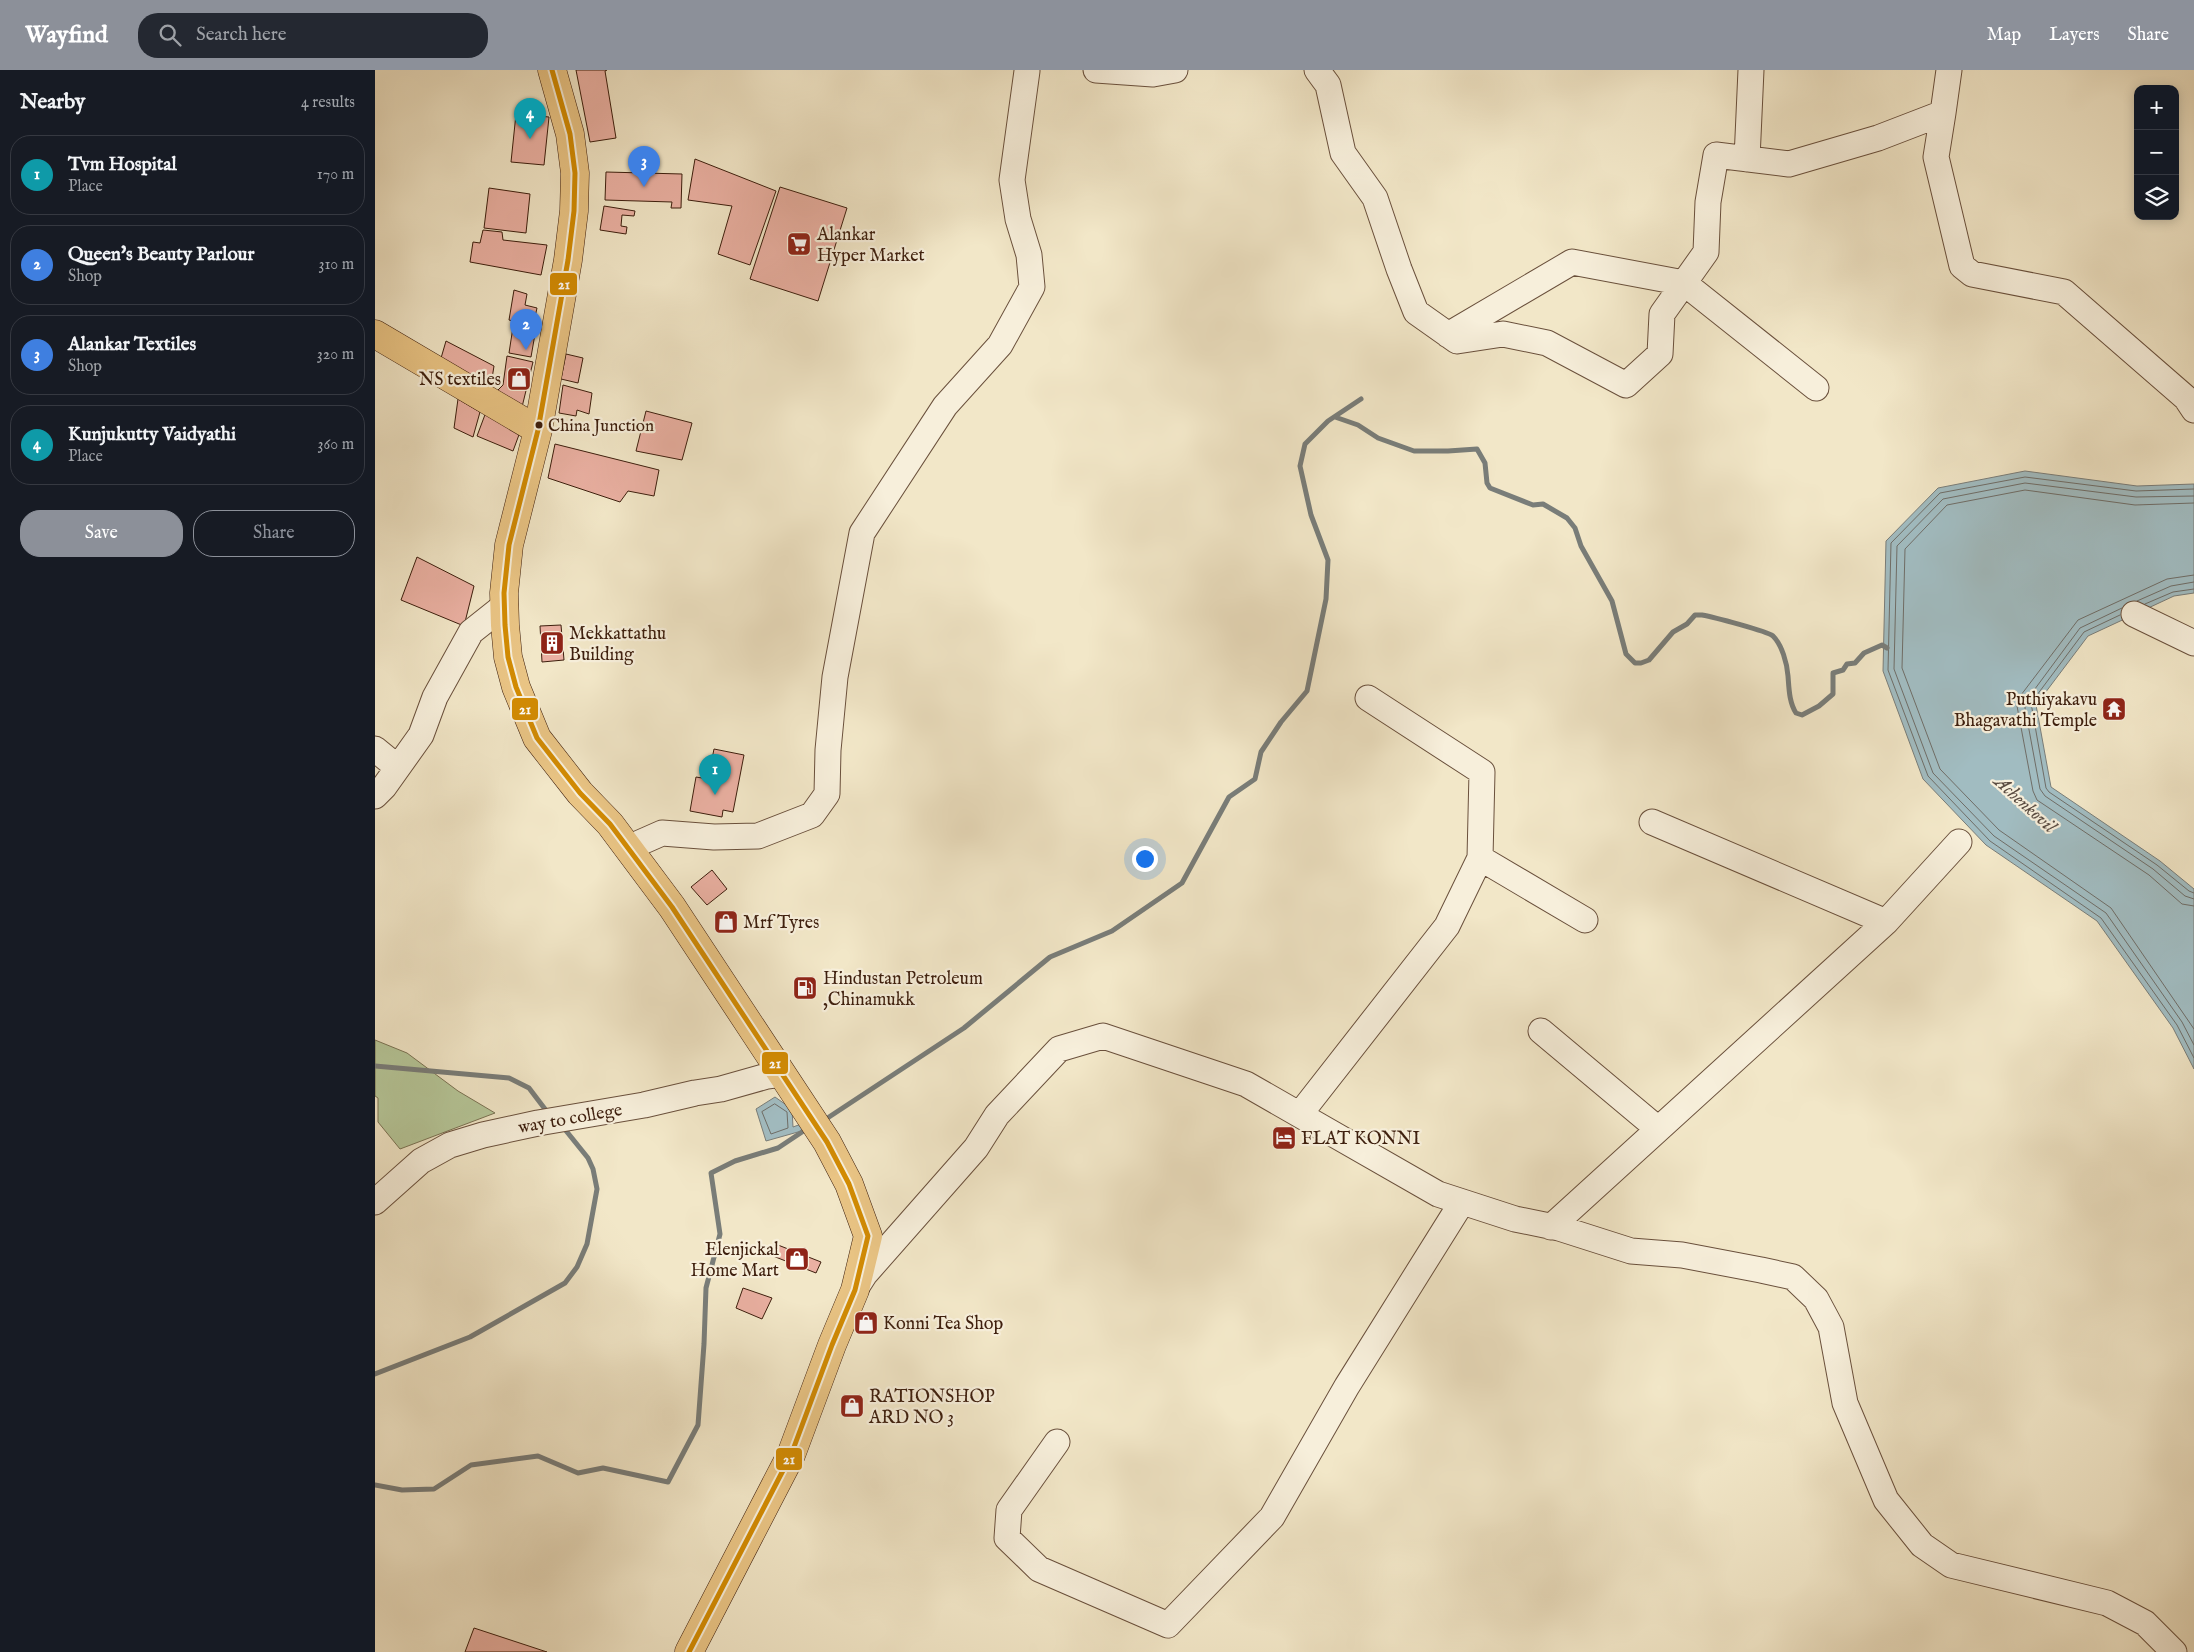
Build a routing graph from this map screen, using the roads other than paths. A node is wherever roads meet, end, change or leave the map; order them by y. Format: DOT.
graph roads {
  1 [pos="552,70"];
  2 [pos="1009,70"];
  3 [pos="1027,70"];
  4 [pos="1034,70"];
  5 [pos="1096,70"];
  6 [pos="1175,70"];
  7 [pos="1317,70"];
  8 [pos="1751,70"];
  9 [pos="1949,70"];
  10 [pos="1943,113"];
  11 [pos="1747,159"];
  12 [pos="1684,283"];
  13 [pos="375,334"];
  14 [pos="1448,335"];
  15 [pos="1816,388"];
  16 [pos="2194,410"];
  17 [pos="538,430"];
  18 [pos="505,604"];
  19 [pos="2135,614"];
  20 [pos="2194,643"];
  21 [pos="1368,698"];
  22 [pos="375,749"];
  23 [pos="397,767"];
  24 [pos="375,796"];
  25 [pos="1652,822"];
  26 [pos="1959,842"];
  27 [pos="628,848"];
  28 [pos="1480,858"];
  29 [pos="1585,920"];
  30 [pos="1886,922"];
  31 [pos="1541,1031"];
  32 [pos="782,1074"];
  33 [pos="1300,1114"];
  34 [pos="1658,1129"];
  35 [pos="375,1202"];
  36 [pos="1462,1202"];
  37 [pos="1551,1226"];
  38 [pos="855,1290"];
  39 [pos="1057,1442"];
  40 [pos="689,1652"];
  41 [pos="2174,1652"];
  1 -- 17 [label="main road"];
  2 -- 3 [label="street"];
  3 -- 4 [label="street"];
  3 -- 27 [label="street"];
  5 -- 6 [label="street"];
  7 -- 14 [label="street"];
  8 -- 11 [label="street"];
  9 -- 10 [label="street"];
  10 -- 11 [label="street"];
  10 -- 16 [label="street"];
  11 -- 12 [label="street"];
  12 -- 14 [label="street"];
  12 -- 14 [label="street"];
  12 -- 15 [label="street"];
  13 -- 17 [label="main road"];
  17 -- 18 [label="main road"];
  18 -- 23 [label="street"];
  18 -- 27 [label="main road"];
  19 -- 20 [label="street"];
  21 -- 28 [label="street"];
  22 -- 23 [label="street"];
  23 -- 24 [label="street"];
  25 -- 30 [label="street"];
  26 -- 30 [label="street"];
  27 -- 32 [label="main road"];
  28 -- 29 [label="street"];
  28 -- 33 [label="street"];
  30 -- 34 [label="street"];
  31 -- 34 [label="street"];
  32 -- 35 [label="street, way to college"];
  32 -- 38 [label="main road"];
  33 -- 36 [label="street"];
  33 -- 38 [label="street"];
  34 -- 37 [label="street"];
  36 -- 37 [label="street"];
  36 -- 39 [label="street"];
  37 -- 41 [label="street"];
  38 -- 40 [label="main road"];
}
